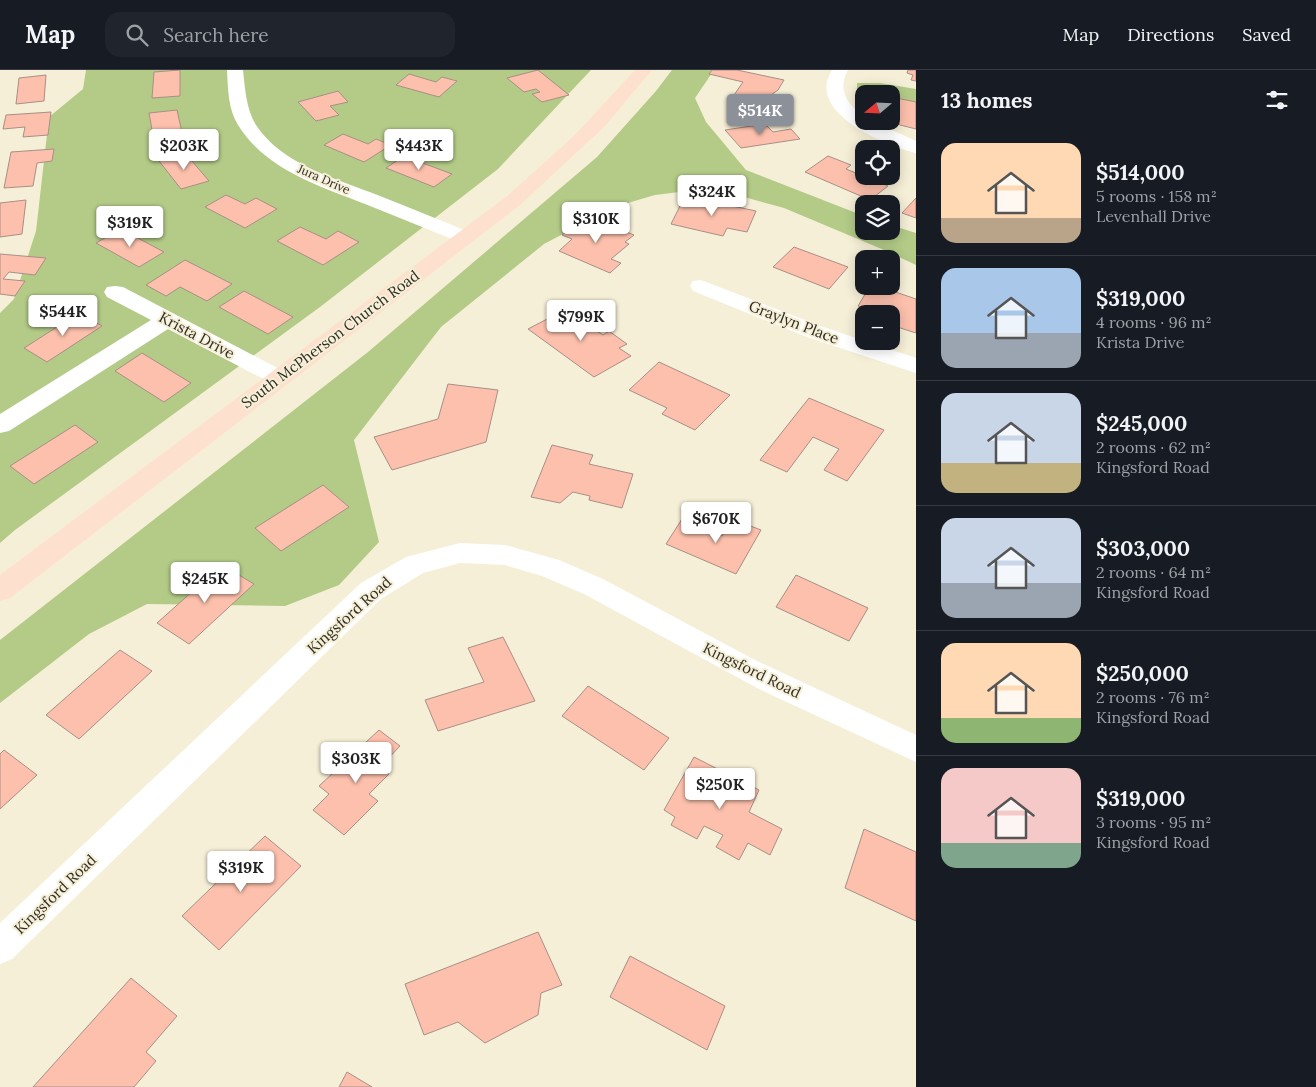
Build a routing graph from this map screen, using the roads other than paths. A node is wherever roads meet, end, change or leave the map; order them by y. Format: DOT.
graph roads {
  1 [pos="235,70"];
  2 [pos="644,70"];
  3 [pos="840,70"];
  4 [pos="916,147"];
  5 [pos="464,237"];
  6 [pos="701,286"];
  7 [pos="115,292"];
  8 [pos="166,319"];
  9 [pos="916,366"];
  10 [pos="279,378"];
  11 [pos="0,425"];
  12 [pos="0,590"];
  13 [pos="916,749"];
  14 [pos="0,947"];
  1 -- 5 [label="street, Jura Drive"];
  2 -- 5 [label="main road, South McPherson Church Road"];
  3 -- 4 [label="street"];
  5 -- 10 [label="main road, South McPherson Church Road"];
  6 -- 9 [label="street, Graylyn Place"];
  7 -- 8 [label="street, Krista Drive"];
  8 -- 10 [label="street, Krista Drive"];
  8 -- 11 [label="street"];
  10 -- 12 [label="main road, South McPherson Church Road"];
  13 -- 14 [label="street, Kingsford Road"];
}
